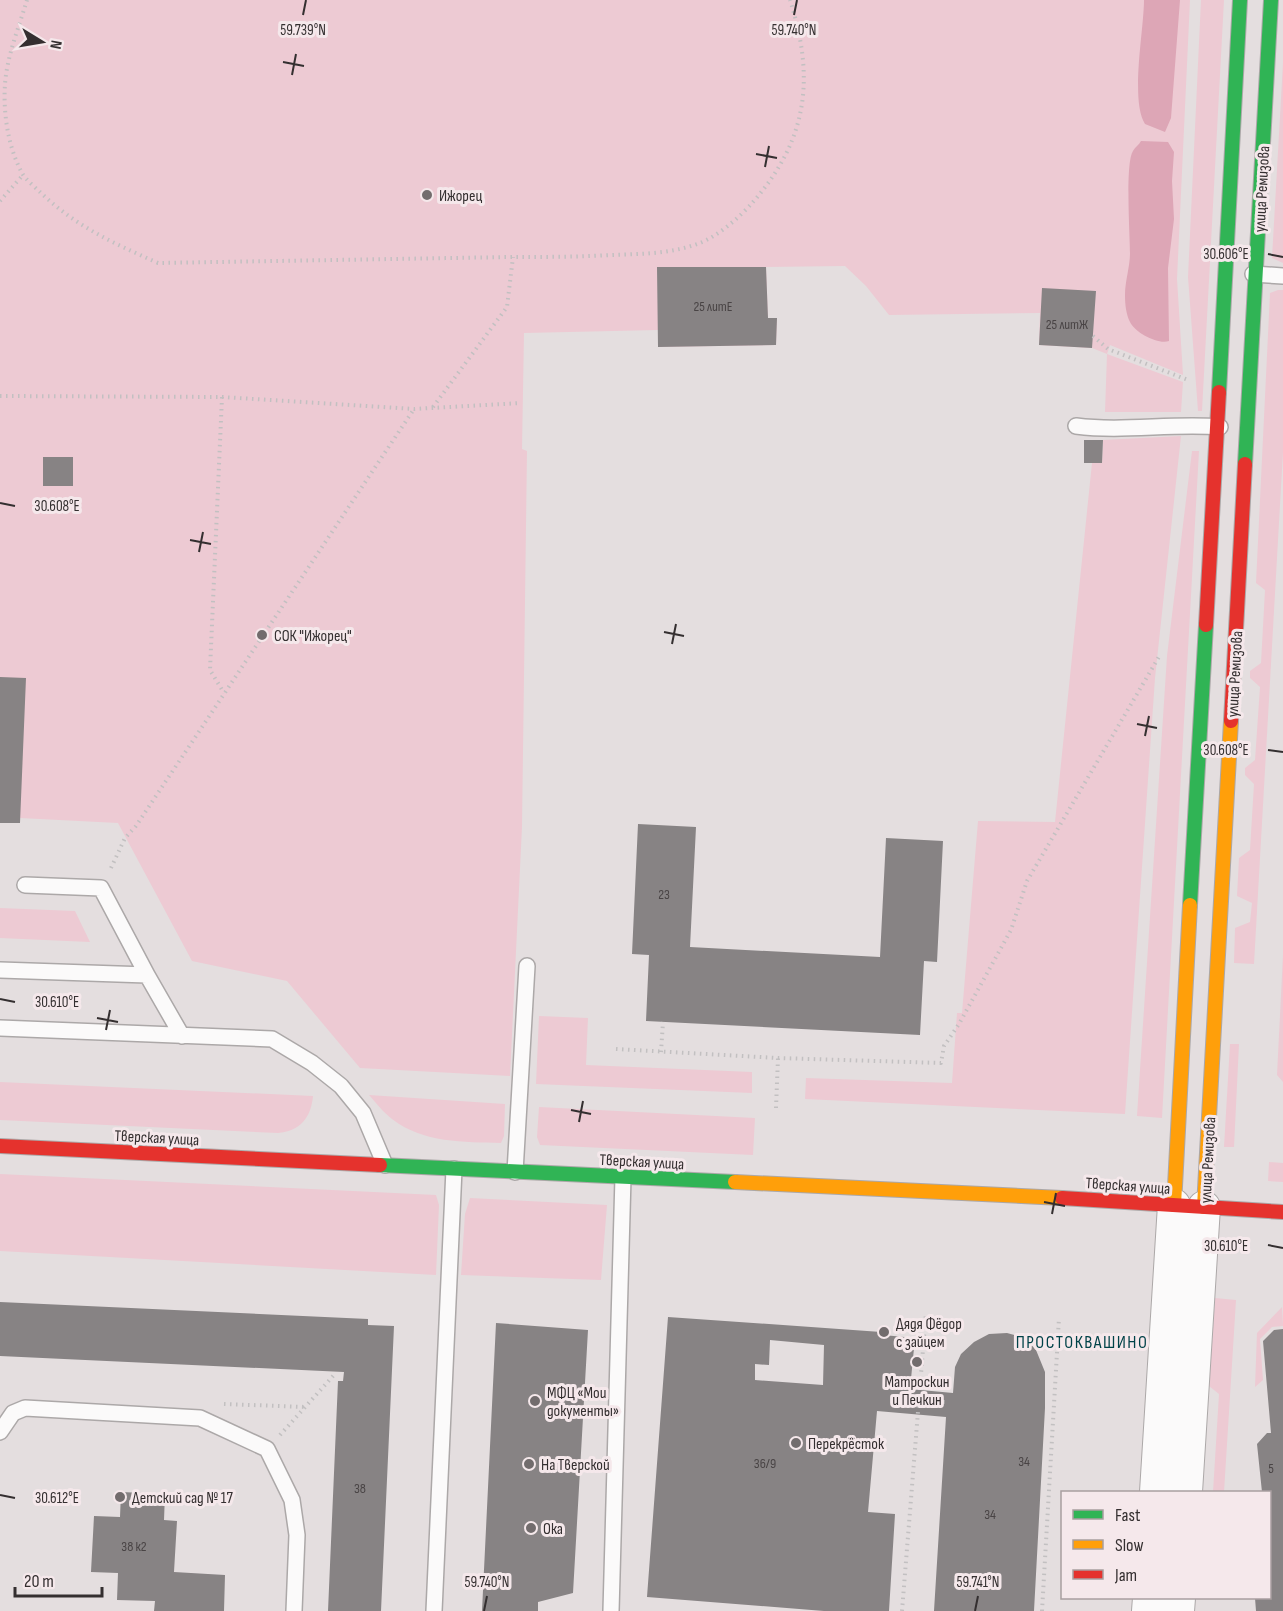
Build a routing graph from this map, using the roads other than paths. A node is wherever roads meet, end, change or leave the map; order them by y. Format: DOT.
graph roads {
  1 [pos="1240,0"];
  2 [pos="1271,0"];
  3 [pos="1225,272"];
  4 [pos="1256,274"];
  5 [pos="1283,276"];
  6 [pos="1076,426"];
  7 [pos="1217,426"];
  8 [pos="1248,430"];
  9 [pos="26,885"];
  10 [pos="527,966"];
  11 [pos="0,970"];
  12 [pos="147,975"];
  13 [pos="0,1028"];
  14 [pos="182,1036"];
  15 [pos="0,1146"];
  16 [pos="386,1165"];
  17 [pos="454,1169"];
  18 [pos="515,1172"];
  19 [pos="623,1177"];
  20 [pos="1174,1205"];
  21 [pos="1204,1207"];
  22 [pos="1283,1212"];
  23 [pos="0,1432"];
  24 [pos="1156,1491"];
  25 [pos="1186,1491"];
  26 [pos="294,1611"];
  27 [pos="434,1611"];
  28 [pos="611,1611"];
  1 -- 3 [label="main road, улица Ремизова"];
  2 -- 4 [label="main road, улица Ремизова"];
  3 -- 4 [label="lane"];
  3 -- 7 [label="main road, улица Ремизова"];
  4 -- 5 [label="lane"];
  4 -- 8 [label="main road, улица Ремизова"];
  6 -- 7 [label="lane"];
  7 -- 8 [label="lane"];
  7 -- 20 [label="main road, улица Ремизова"];
  8 -- 21 [label="main road, улица Ремизова"];
  9 -- 12 [label="lane"];
  10 -- 18 [label="lane"];
  11 -- 12 [label="lane"];
  12 -- 14 [label="lane"];
  13 -- 14 [label="lane"];
  14 -- 16 [label="lane"];
  15 -- 16 [label="main road, Тверская улица"];
  16 -- 17 [label="main road, Тверская улица"];
  17 -- 18 [label="main road, Тверская улица"];
  17 -- 27 [label="lane"];
  18 -- 19 [label="main road, Тверская улица"];
  19 -- 20 [label="main road, Тверская улица"];
  19 -- 28 [label="lane"];
  20 -- 21 [label="main road, Тверская улица"];
  20 -- 24 [label="street, улица Ремизова"];
  21 -- 22 [label="main road, Тверская улица"];
  21 -- 25 [label="street, улица Ремизова"];
  23 -- 26 [label="lane"];
}
